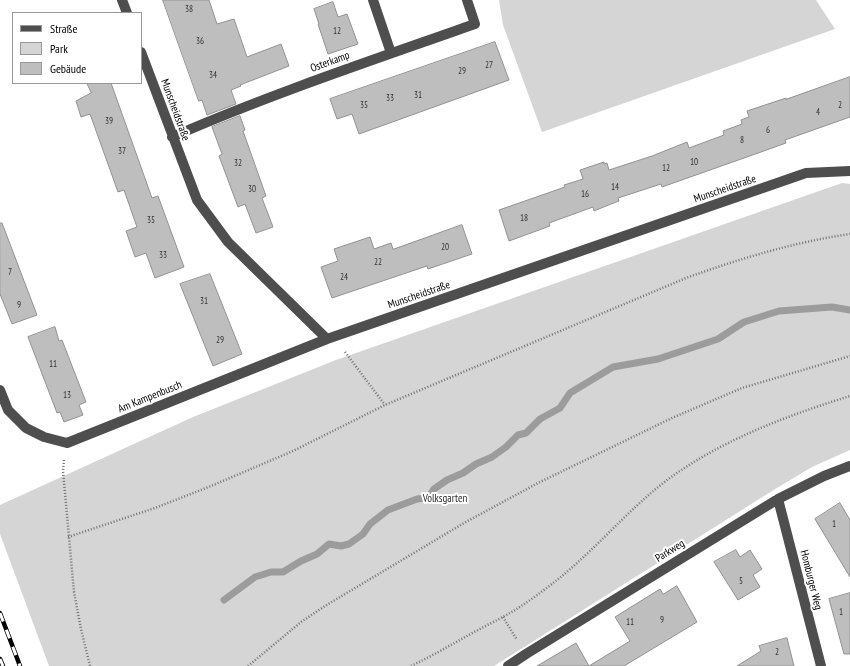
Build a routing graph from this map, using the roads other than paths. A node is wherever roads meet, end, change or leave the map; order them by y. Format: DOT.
graph roads {
  1 [pos="122,0"];
  2 [pos="373,0"];
  3 [pos="467,0"];
  4 [pos="127,12"];
  5 [pos="391,53"];
  6 [pos="142,55"];
  7 [pos="172,137"];
  8 [pos="850,171"];
  9 [pos="327,339"];
  10 [pos="0,390"];
  11 [pos="850,466"];
  12 [pos="778,499"];
  13 [pos="508,666"];
  14 [pos="821,666"];
  1 -- 4 [label="street"];
  2 -- 5 [label="street"];
  3 -- 5 [label="street, Osterkamp"];
  5 -- 7 [label="street, Osterkamp"];
  6 -- 7 [label="street, Munscheidstraße"];
  7 -- 9 [label="street, Munscheidstraße"];
  8 -- 9 [label="street, Munscheidstraße"];
  9 -- 10 [label="street, Am Kampenbusch"];
  11 -- 12 [label="street, Parkweg"];
  12 -- 13 [label="street, Parkweg"];
  12 -- 14 [label="street, Homburger Weg"];
}
